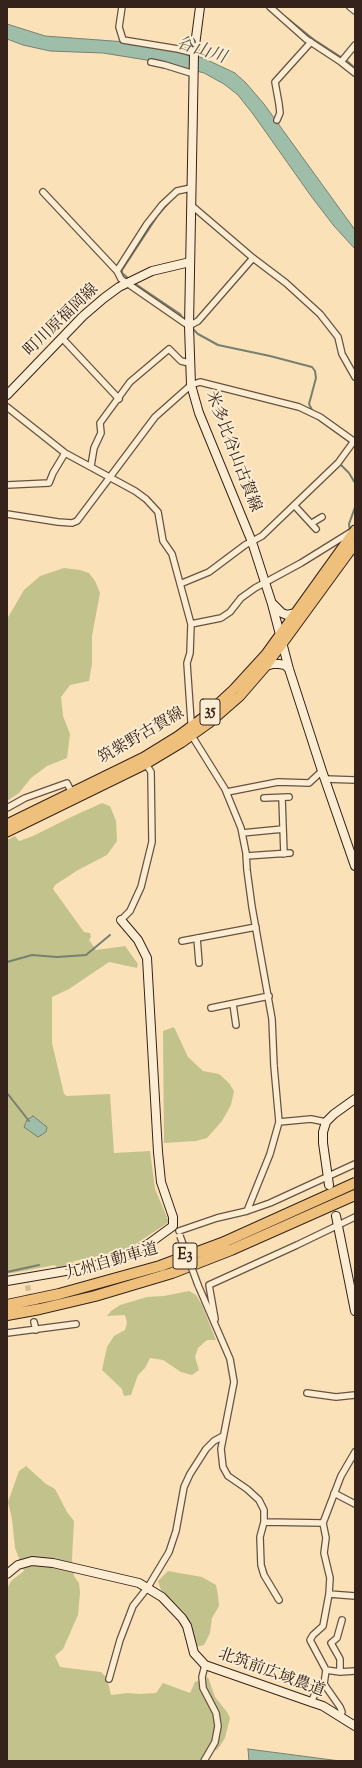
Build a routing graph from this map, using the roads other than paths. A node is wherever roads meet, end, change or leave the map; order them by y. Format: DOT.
graph roads {
  1 [pos="122,7"];
  2 [pos="200,7"];
  3 [pos="270,7"];
  4 [pos="350,7"];
  5 [pos="355,11"];
  6 [pos="311,42"];
  7 [pos="355,45"];
  8 [pos="194,54"];
  9 [pos="151,62"];
  10 [pos="341,62"];
  11 [pos="355,73"];
  12 [pos="194,74"];
  13 [pos="277,120"];
  14 [pos="191,188"];
  15 [pos="42,192"];
  16 [pos="191,205"];
  17 [pos="253,258"];
  18 [pos="190,262"];
  19 [pos="117,271"];
  20 [pos="128,283"];
  21 [pos="188,326"];
  22 [pos="62,338"];
  23 [pos="189,363"];
  24 [pos="355,377"];
  25 [pos="191,384"];
  26 [pos="7,395"];
  27 [pos="119,399"];
  28 [pos="7,407"];
  29 [pos="354,442"];
  30 [pos="66,453"];
  31 [pos="91,466"];
  32 [pos="110,477"];
  33 [pos="7,485"];
  34 [pos="294,505"];
  35 [pos="7,514"];
  36 [pos="322,517"];
  37 [pos="312,523"];
  38 [pos="316,530"];
  39 [pos="355,530"];
  40 [pos="252,542"];
  41 [pos="354,549"];
  42 [pos="266,583"];
  43 [pos="180,584"];
  44 [pos="272,604"];
  45 [pos="296,612"];
  46 [pos="190,624"];
  47 [pos="281,634"];
  48 [pos="283,645"];
  49 [pos="266,666"];
  50 [pos="290,669"];
  51 [pos="191,732"];
  52 [pos="146,764"];
  53 [pos="322,771"];
  54 [pos="325,780"];
  55 [pos="355,780"];
  56 [pos="72,792"];
  57 [pos="227,792"];
  58 [pos="289,797"];
  59 [pos="264,798"];
  60 [pos="282,798"];
  61 [pos="7,808"];
  62 [pos="7,824"];
  63 [pos="283,829"];
  64 [pos="7,832"];
  65 [pos="242,833"];
  66 [pos="246,856"];
  67 [pos="355,866"];
  68 [pos="122,920"];
  69 [pos="256,927"];
  70 [pos="197,938"];
  71 [pos="182,941"];
  72 [pos="199,963"];
  73 [pos="268,996"];
  74 [pos="233,1004"];
  75 [pos="211,1008"];
  76 [pos="236,1025"];
  77 [pos="355,1098"];
  78 [pos="279,1122"];
  79 [pos="326,1122"];
  80 [pos="355,1164"];
  81 [pos="328,1176"];
  82 [pos="355,1183"];
  83 [pos="329,1185"];
  84 [pos="355,1195"];
  85 [pos="246,1211"];
  86 [pos="336,1216"];
  87 [pos="355,1217"];
  88 [pos="338,1226"];
  89 [pos="177,1231"];
  90 [pos="7,1280"];
  91 [pos="7,1305"];
  92 [pos="355,1311"];
  93 [pos="7,1315"];
  94 [pos="34,1322"];
  95 [pos="76,1324"];
  96 [pos="216,1327"];
  97 [pos="36,1330"];
  98 [pos="7,1333"];
  99 [pos="307,1393"];
  100 [pos="355,1395"];
  101 [pos="223,1436"];
  102 [pos="355,1452"];
  103 [pos="334,1493"];
  104 [pos="355,1504"];
  105 [pos="264,1522"];
  106 [pos="323,1523"];
  107 [pos="7,1574"];
  108 [pos="148,1587"];
  109 [pos="329,1594"];
  110 [pos="355,1596"];
  111 [pos="279,1600"];
  112 [pos="342,1620"];
  113 [pos="205,1665"];
  114 [pos="326,1670"];
  115 [pos="355,1671"];
  116 [pos="340,1672"];
  117 [pos="109,1679"];
  118 [pos="324,1684"];
  119 [pos="311,1702"];
  120 [pos="340,1716"];
  121 [pos="355,1726"];
  122 [pos="204,1761"];
  1 -- 8 [label="street"];
  2 -- 8 [label="main road, 米多比谷山古賀線"];
  3 -- 6 [label="street"];
  4 -- 5 [label="street"];
  6 -- 10 [label="street"];
  6 -- 13 [label="street"];
  7 -- 10 [label="street"];
  8 -- 12 [label="main road, 米多比谷山古賀線"];
  9 -- 12 [label="street"];
  10 -- 11 [label="street"];
  12 -- 14 [label="main road, 米多比谷山古賀線"];
  14 -- 16 [label="main road, 米多比谷山古賀線"];
  14 -- 19 [label="street"];
  15 -- 19 [label="street"];
  16 -- 17 [label="street"];
  16 -- 18 [label="main road, 米多比谷山古賀線"];
  17 -- 21 [label="street"];
  17 -- 24 [label="street"];
  18 -- 20 [label="main road, 町川原福岡線"];
  18 -- 21 [label="main road, 米多比谷山古賀線"];
  19 -- 20 [label="street"];
  20 -- 21 [label="street"];
  20 -- 22 [label="main road, 町川原福岡線"];
  21 -- 23 [label="main road, 米多比谷山古賀線"];
  22 -- 26 [label="main road, 町川原福岡線"];
  22 -- 27 [label="street"];
  23 -- 25 [label="main road, 米多比谷山古賀線"];
  23 -- 27 [label="street"];
  25 -- 29 [label="street"];
  25 -- 32 [label="street"];
  25 -- 40 [label="main road, 米多比谷山古賀線"];
  27 -- 31 [label="street"];
  28 -- 30 [label="street"];
  29 -- 34 [label="street"];
  30 -- 31 [label="street"];
  30 -- 33 [label="street"];
  31 -- 32 [label="street"];
  32 -- 35 [label="street"];
  32 -- 43 [label="street"];
  34 -- 37 [label="street"];
  34 -- 40 [label="street"];
  36 -- 37 [label="street"];
  37 -- 38 [label="street"];
  39 -- 42 [label="street"];
  39 -- 45 [label="main road, 筑紫野古賀線 / 35"];
  40 -- 42 [label="main road, 米多比谷山古賀線"];
  40 -- 43 [label="street"];
  41 -- 48 [label="main road, 筑紫野古賀線 / 35"];
  42 -- 44 [label="main road, 米多比谷山古賀線"];
  42 -- 46 [label="street"];
  43 -- 46 [label="street"];
  44 -- 45 [label="main road"];
  44 -- 47 [label="main road, 米多比谷山古賀線"];
  45 -- 47 [label="main road, 筑紫野古賀線 / 35"];
  46 -- 51 [label="street"];
  47 -- 48 [label="main road, 米多比谷山古賀線"];
  47 -- 51 [label="main road, 筑紫野古賀線 / 35"];
  48 -- 49 [label="main road, 筑紫野古賀線 / 35"];
  48 -- 50 [label="main road, 米多比谷山古賀線"];
  49 -- 50 [label="main road"];
  49 -- 51 [label="main road, 筑紫野古賀線 / 35"];
  50 -- 53 [label="main road, 米多比谷山古賀線"];
  51 -- 52 [label="main road, 筑紫野古賀線 / 35"];
  51 -- 56 [label="main road, 筑紫野古賀線 / 35"];
  51 -- 57 [label="street"];
  52 -- 64 [label="main road, 筑紫野古賀線 / 35"];
  52 -- 68 [label="street"];
  53 -- 54 [label="main road, 米多比谷山古賀線"];
  53 -- 57 [label="street"];
  54 -- 55 [label="street"];
  54 -- 67 [label="main road, 米多比谷山古賀線"];
  56 -- 61 [label="street"];
  56 -- 62 [label="main road, 筑紫野古賀線 / 35"];
  57 -- 65 [label="street"];
  58 -- 60 [label="street"];
  59 -- 60 [label="street"];
  60 -- 63 [label="street"];
  63 -- 65 [label="street"];
  63 -- 66 [label="street"];
  65 -- 66 [label="street"];
  66 -- 69 [label="street"];
  68 -- 89 [label="main road"];
  69 -- 70 [label="street"];
  69 -- 73 [label="street"];
  70 -- 71 [label="street"];
  70 -- 72 [label="street"];
  73 -- 74 [label="street"];
  73 -- 78 [label="street"];
  74 -- 75 [label="street"];
  74 -- 76 [label="street"];
  77 -- 79 [label="main road"];
  78 -- 79 [label="street"];
  78 -- 85 [label="street"];
  79 -- 81 [label="main road"];
  80 -- 81 [label="street"];
  81 -- 83 [label="main road"];
  81 -- 85 [label="street"];
  82 -- 91 [label="highway, 九州自動車道 / E3"];
  84 -- 93 [label="highway, 九州自動車道 / E3"];
  85 -- 89 [label="street"];
  86 -- 88 [label="main road"];
  87 -- 88 [label="street"];
  88 -- 92 [label="main road"];
  88 -- 96 [label="street"];
  89 -- 90 [label="main road"];
  89 -- 96 [label="street, bridge"];
  94 -- 97 [label="street"];
  95 -- 97 [label="street"];
  96 -- 101 [label="street"];
  97 -- 98 [label="street"];
  99 -- 100 [label="street"];
  101 -- 105 [label="street"];
  101 -- 108 [label="street"];
  102 -- 103 [label="street"];
  103 -- 104 [label="street"];
  103 -- 106 [label="street"];
  105 -- 106 [label="street"];
  105 -- 111 [label="street"];
  106 -- 109 [label="street"];
  107 -- 108 [label="main road, 北筑前広域農道"];
  108 -- 113 [label="main road, 北筑前広域農道"];
  108 -- 117 [label="street"];
  109 -- 110 [label="street"];
  109 -- 114 [label="street"];
  112 -- 116 [label="street"];
  113 -- 119 [label="main road, 北筑前広域農道"];
  113 -- 122 [label="street"];
  114 -- 116 [label="street"];
  114 -- 118 [label="street"];
  115 -- 116 [label="street"];
  118 -- 119 [label="street"];
  118 -- 120 [label="street"];
  119 -- 120 [label="main road, 北筑前広域農道"];
  120 -- 121 [label="main road, 北筑前広域農道"];
}
